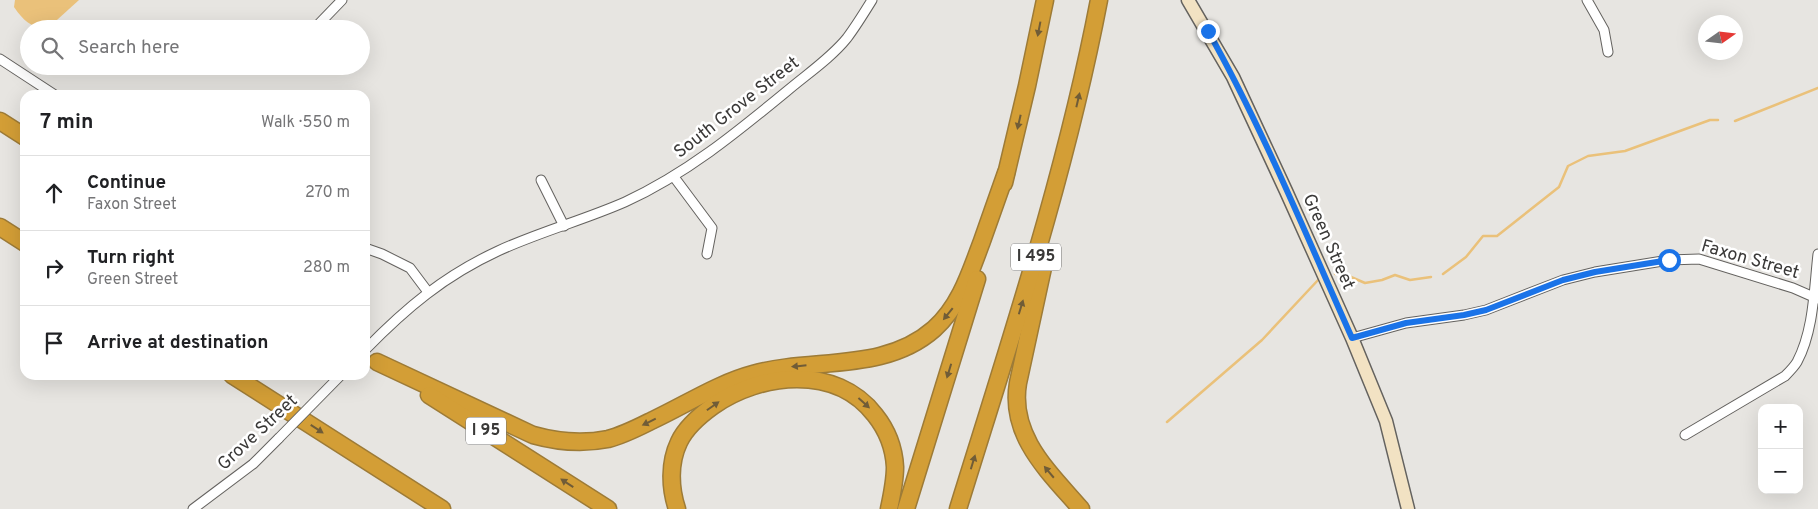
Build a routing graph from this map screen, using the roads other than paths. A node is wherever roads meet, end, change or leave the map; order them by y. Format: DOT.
graph roads {
  1 [pos="342,0"];
  2 [pos="872,0"];
  3 [pos="1045,0"];
  4 [pos="1099,0"];
  5 [pos="1188,0"];
  6 [pos="1588,0"];
  7 [pos="323,20"];
  8 [pos="1608,52"];
  9 [pos="0,59"];
  10 [pos="20,72"];
  11 [pos="24,75"];
  12 [pos="47,90"];
  13 [pos="0,121"];
  14 [pos="20,134"];
  15 [pos="1070,134"];
  16 [pos="1006,173"];
  17 [pos="674,177"];
  18 [pos="541,180"];
  19 [pos="564,226"];
  20 [pos="0,227"];
  21 [pos="20,240"];
  22 [pos="370,250"];
  23 [pos="707,254"];
  24 [pos="1818,254"];
  25 [pos="428,292"];
  26 [pos="1816,298"];
  27 [pos="1352,338"];
  28 [pos="370,353"];
  29 [pos="370,355"];
  30 [pos="370,356"];
  31 [pos="240,380"];
  32 [pos="336,380"];
  33 [pos="1685,435"];
  34 [pos="393,478"];
  35 [pos="193,509"];
  36 [pos="424,509"];
  37 [pos="442,509"];
  38 [pos="608,509"];
  39 [pos="677,509"];
  40 [pos="889,509"];
  41 [pos="906,509"];
  42 [pos="958,509"];
  43 [pos="1081,509"];
  44 [pos="1408,509"];
  1 -- 7 [label="street"];
  2 -- 17 [label="street, South Grove Street"];
  3 -- 16 [label="highway, I 495, one-way"];
  15 -- 4 [label="highway, I 495, one-way"];
  5 -- 27 [label="main road, Green Street"];
  6 -- 8 [label="street"];
  9 -- 10 [label="street"];
  11 -- 12 [label="street"];
  13 -- 14 [label="highway"];
  42 -- 15 [label="highway, I 495, one-way"];
  43 -- 15 [label="highway, one-way"];
  16 -- 29 [label="highway, one-way"];
  16 -- 41 [label="highway, I 495, one-way"];
  17 -- 19 [label="street, South Grove Street"];
  17 -- 23 [label="street"];
  18 -- 19 [label="street"];
  19 -- 25 [label="street, South Grove Street"];
  20 -- 21 [label="highway"];
  22 -- 25 [label="street"];
  24 -- 26 [label="street"];
  25 -- 28 [label="street"];
  26 -- 27 [label="street, Faxon Street"];
  26 -- 33 [label="street"];
  27 -- 44 [label="main road, Green Street"];
  38 -- 30 [label="highway, I 95, one-way"];
  31 -- 34 [label="highway, one-way"];
  32 -- 35 [label="street, Grove Street, bridge"];
  34 -- 36 [label="highway"];
  34 -- 37 [label="highway"];
  39 -- 40 [label="highway, one-way"];
}
